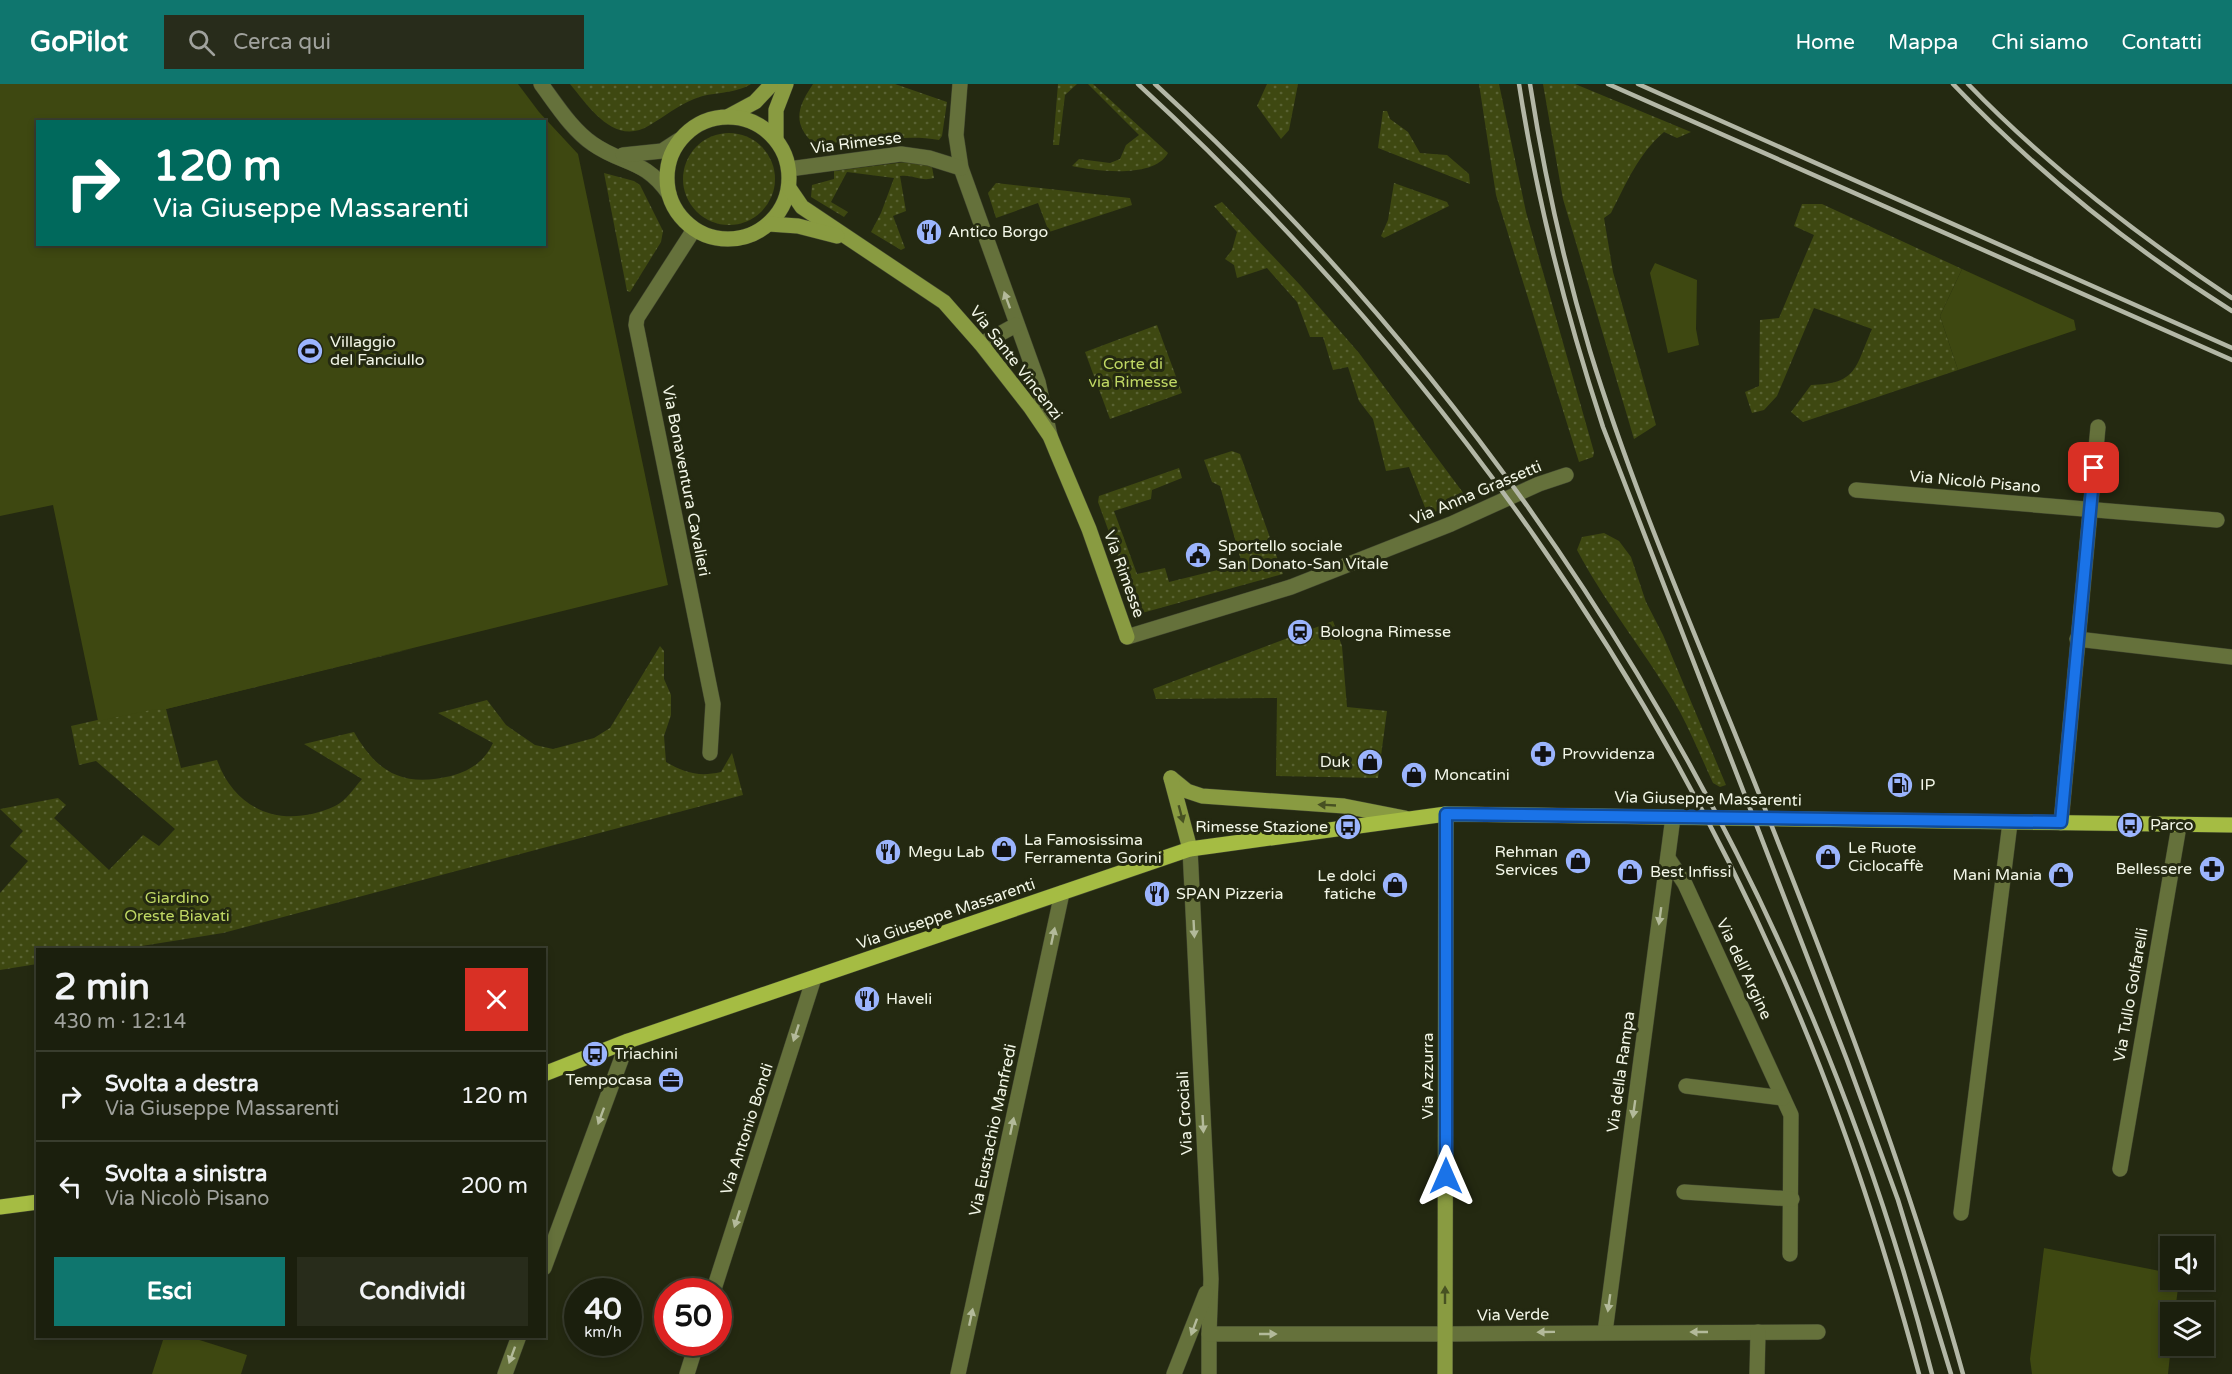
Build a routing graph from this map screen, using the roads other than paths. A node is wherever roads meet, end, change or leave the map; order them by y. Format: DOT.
graph roads {
  1 [pos="541,84"];
  2 [pos="772,84"];
  3 [pos="786,84"];
  4 [pos="960,84"];
  5 [pos="729,116"];
  6 [pos="776,139"];
  7 [pos="679,140"];
  8 [pos="618,156"];
  9 [pos="961,168"];
  10 [pos="789,169"];
  11 [pos="789,189"];
  12 [pos="669,194"];
  13 [pos="769,224"];
  14 [pos="693,231"];
  15 [pos="846,239"];
  16 [pos="1016,325"];
  17 [pos="981,344"];
  18 [pos="2098,427"];
  19 [pos="1050,436"];
  20 [pos="1566,475"];
  21 [pos="1856,490"];
  22 [pos="1073,491"];
  23 [pos="2091,509"];
  24 [pos="2217,520"];
  25 [pos="1127,636"];
  26 [pos="2077,639"];
  27 [pos="2232,657"];
  28 [pos="710,753"];
  29 [pos="1446,814"];
  30 [pos="1405,818"];
  31 [pos="1673,818"];
  32 [pos="2061,822"];
  33 [pos="2010,823"];
  34 [pos="2232,825"];
  35 [pos="2179,826"];
  36 [pos="1191,849"];
  37 [pos="1668,858"];
  38 [pos="1062,893"];
  39 [pos="814,978"];
  40 [pos="628,1041"];
  41 [pos="546,1073"];
  42 [pos="1686,1086"];
  43 [pos="1783,1098"];
  44 [pos="2120,1169"];
  45 [pos="1684,1192"];
  46 [pos="1792,1199"];
  47 [pos="36,1202"];
  48 [pos="0,1207"];
  49 [pos="1961,1213"];
  50 [pos="1790,1254"];
  51 [pos="546,1263"];
  52 [pos="718,1278"];
  53 [pos="1211,1279"];
  54 [pos="1605,1332"];
  55 [pos="1758,1332"];
  56 [pos="1818,1332"];
  57 [pos="1209,1334"];
  58 [pos="1445,1334"];
  59 [pos="518,1338"];
  60 [pos="693,1356"];
  61 [pos="506,1374"];
  62 [pos="687,1374"];
  63 [pos="958,1374"];
  64 [pos="1174,1374"];
  65 [pos="1209,1374"];
  66 [pos="1445,1374"];
  67 [pos="1757,1374"];
  1 -- 8 [label="street"];
  2 -- 5 [label="main road"];
  3 -- 6 [label="main road"];
  4 -- 9 [label="street"];
  5 -- 6 [label="main road"];
  5 -- 7 [label="main road"];
  6 -- 10 [label="main road"];
  7 -- 8 [label="street"];
  7 -- 12 [label="main road"];
  8 -- 12 [label="street"];
  9 -- 10 [label="street, Via Rimesse"];
  16 -- 9 [label="street, one-way"];
  10 -- 11 [label="main road"];
  11 -- 13 [label="main road"];
  11 -- 15 [label="main road, Via Sante Vincenzi"];
  12 -- 14 [label="main road"];
  13 -- 14 [label="main road"];
  13 -- 15 [label="main road, Via Sante Vincenzi"];
  14 -- 28 [label="street, Via Bonaventura Cavalieri"];
  15 -- 17 [label="main road, Via Sante Vincenzi"];
  16 -- 17 [label="street"];
  16 -- 19 [label="street"];
  17 -- 19 [label="main road, Via Sante Vincenzi"];
  18 -- 23 [label="street"];
  19 -- 22 [label="main road, Via Sante Vincenzi"];
  20 -- 25 [label="street, Via Anna Grassetti"];
  21 -- 23 [label="street, Via Nicolò Pisano"];
  22 -- 25 [label="main road, Via Rimesse"];
  23 -- 24 [label="street, Via Nicolò Pisano"];
  23 -- 26 [label="street"];
  26 -- 27 [label="street"];
  26 -- 32 [label="street"];
  29 -- 30 [label="main road, Via Giuseppe Massarenti"];
  29 -- 31 [label="main road, Via Giuseppe Massarenti"];
  58 -- 29 [label="main road, Via Azzurra, one-way"];
  30 -- 36 [label="main road, Via Giuseppe Massarenti"];
  30 -- 36 [label="main road, Via Giuseppe Massarenti, one-way"];
  31 -- 33 [label="main road, Via Giuseppe Massarenti"];
  31 -- 37 [label="street, Via della Rampa"];
  32 -- 33 [label="main road, Via Giuseppe Massarenti"];
  32 -- 35 [label="main road, Via Giuseppe Massarenti"];
  33 -- 49 [label="street"];
  34 -- 35 [label="main road, Via Giuseppe Massarenti"];
  35 -- 44 [label="street, Via Tullo Golfarelli"];
  36 -- 38 [label="main road, Via Giuseppe Massarenti"];
  36 -- 53 [label="street, Via Crociali, one-way"];
  37 -- 43 [label="street, Via dell'Argine"];
  37 -- 54 [label="street, Via della Rampa, one-way"];
  38 -- 39 [label="main road, Via Giuseppe Massarenti"];
  63 -- 38 [label="street, Via Eustachio Manfredi, one-way"];
  39 -- 40 [label="main road, Via Giuseppe Massarenti"];
  39 -- 52 [label="street, Via Antonio Bondi, one-way"];
  40 -- 41 [label="main road, Via Giuseppe Massarenti"];
  40 -- 51 [label="street, one-way"];
  42 -- 43 [label="street"];
  43 -- 46 [label="street, Via dell'Argine"];
  45 -- 46 [label="street"];
  46 -- 50 [label="street, Via dell'Argine"];
  47 -- 48 [label="main road"];
  53 -- 57 [label="street, Via Crociali"];
  53 -- 64 [label="street, one-way"];
  55 -- 54 [label="street, Via Verde, one-way"];
  54 -- 58 [label="street, Via Verde, one-way"];
  55 -- 56 [label="street, Via Verde"];
  55 -- 67 [label="street"];
  57 -- 58 [label="street, Via Verde, one-way"];
  57 -- 65 [label="street, Via Crociali"];
  58 -- 66 [label="main road, Via Azzurra"];
  59 -- 61 [label="street, one-way"];
  60 -- 62 [label="street"];
}
